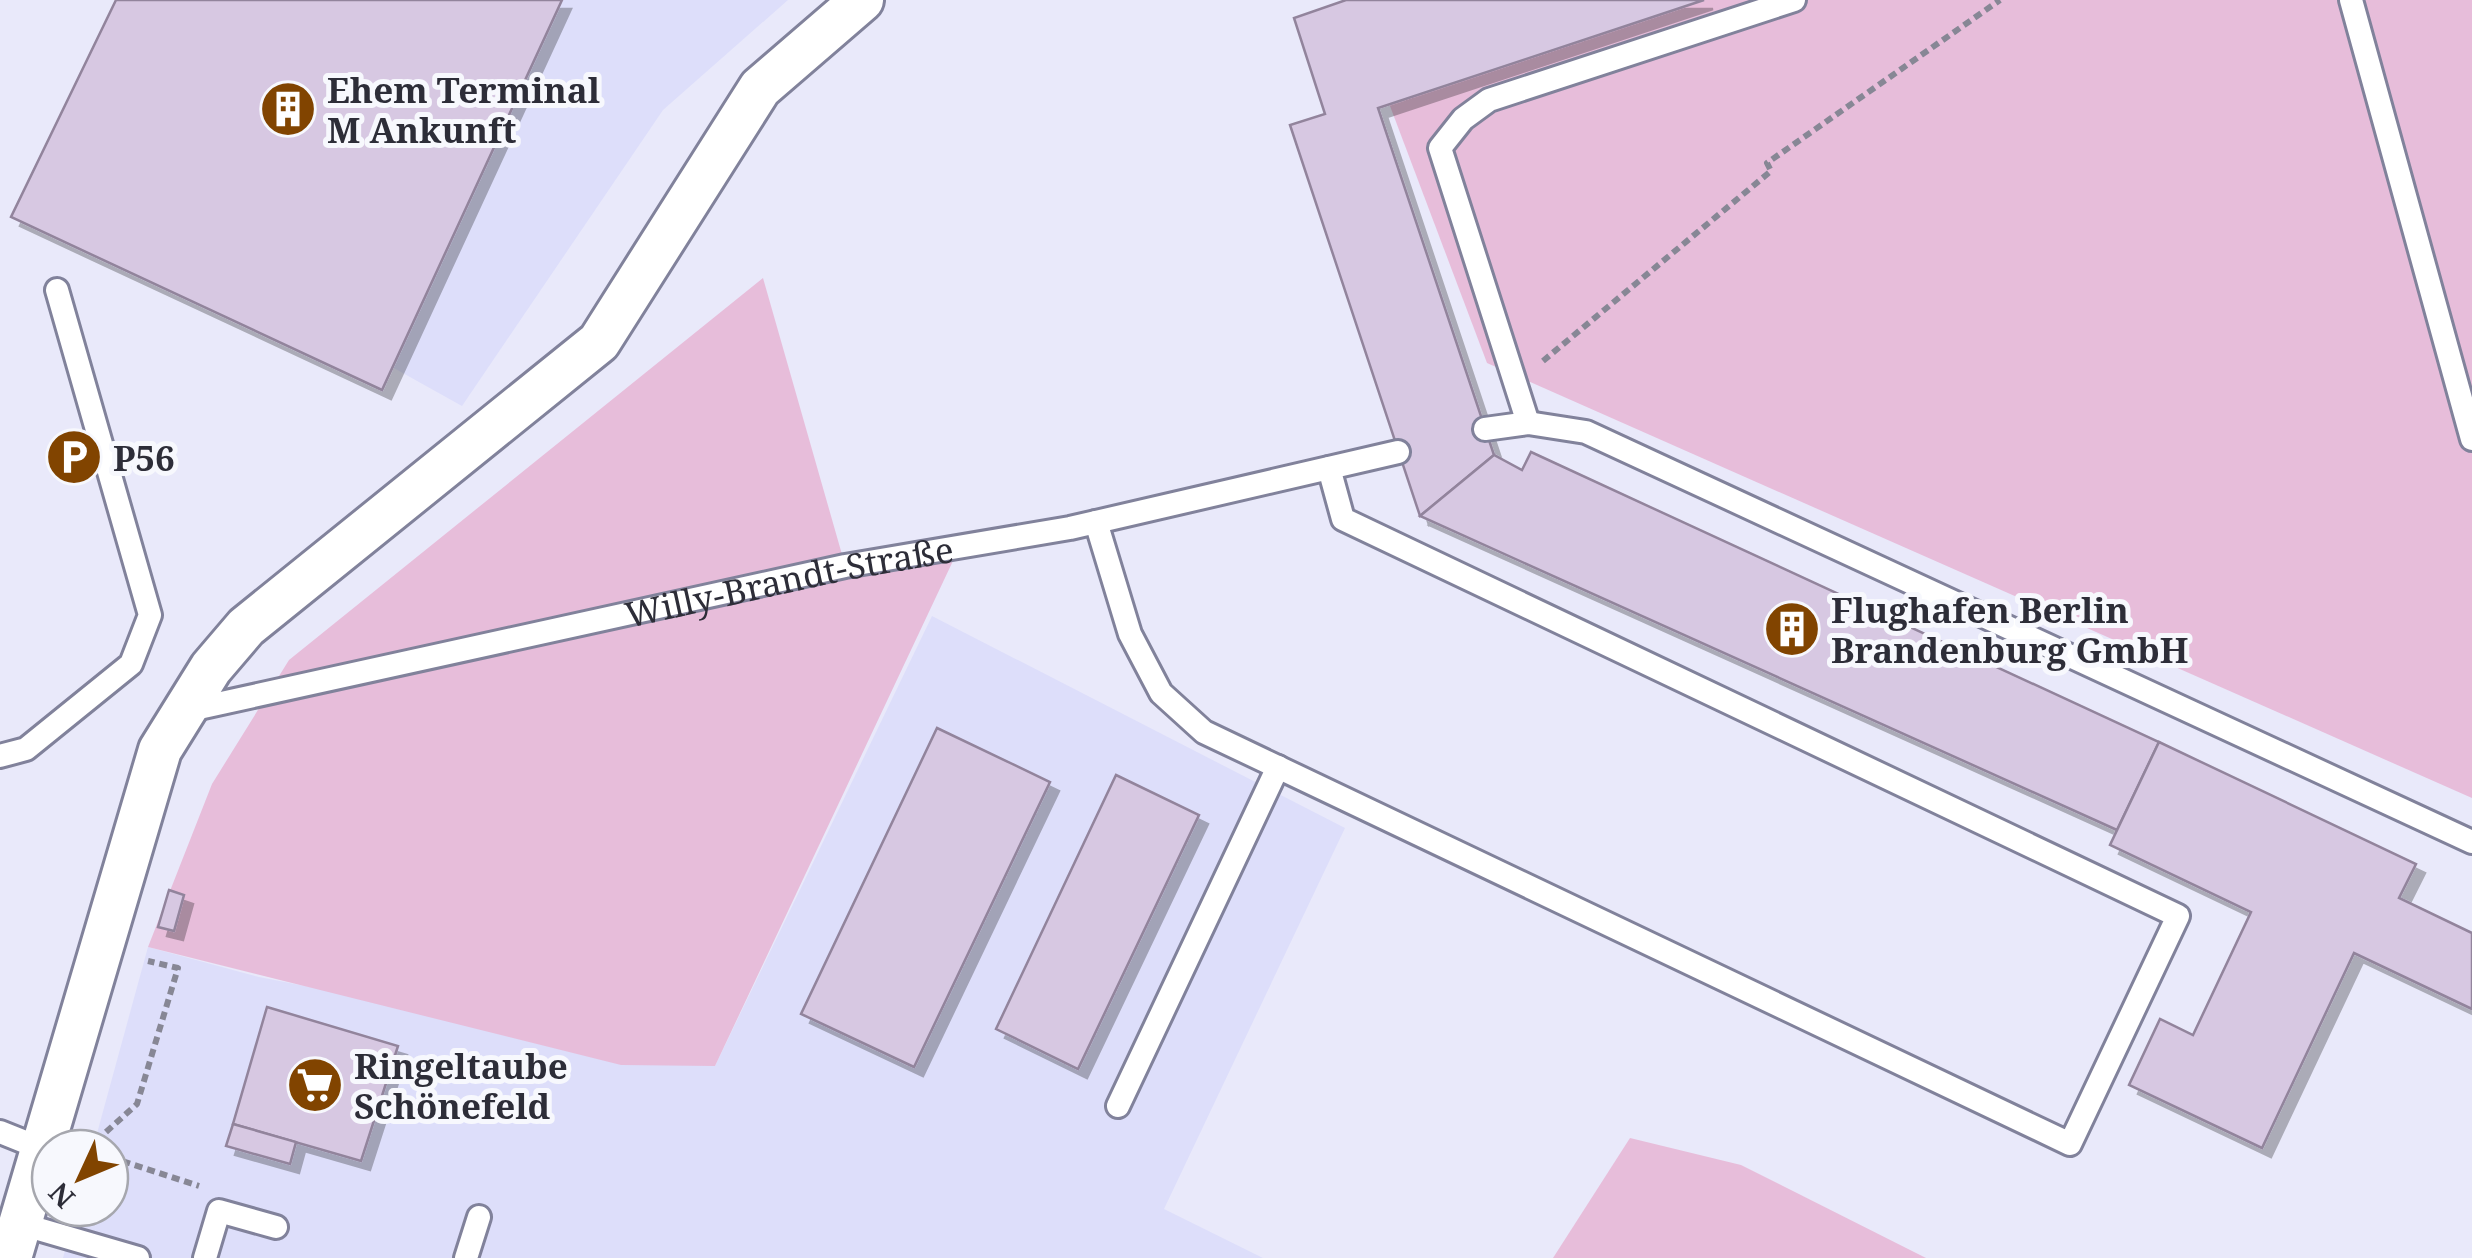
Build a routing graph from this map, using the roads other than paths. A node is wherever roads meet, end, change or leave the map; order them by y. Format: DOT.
graph roads {
  1 [pos="862,0"];
  2 [pos="1794,0"];
  3 [pos="2351,0"];
  4 [pos="57,290"];
  5 [pos="1528,422"];
  6 [pos="1485,429"];
  7 [pos="2472,440"];
  8 [pos="1398,452"];
  9 [pos="1329,468"];
  10 [pos="1096,522"];
  11 [pos="180,712"];
  12 [pos="0,756"];
  13 [pos="1278,767"];
  14 [pos="2472,842"];
  15 [pos="1118,1106"];
  16 [pos="51,1128"];
  17 [pos="0,1132"];
  18 [pos="30,1144"];
  19 [pos="30,1190"];
  20 [pos="479,1217"];
  21 [pos="276,1227"];
  22 [pos="12,1239"];
  23 [pos="138,1258"];
  24 [pos="205,1258"];
  25 [pos="466,1258"];
  1 -- 11 [label="street"];
  2 -- 5 [label="lane"];
  3 -- 7 [label="lane"];
  4 -- 12 [label="lane"];
  5 -- 6 [label="lane"];
  5 -- 14 [label="lane"];
  8 -- 9 [label="lane, Willy-Brandt-Straße"];
  9 -- 10 [label="lane, Willy-Brandt-Straße"];
  9 -- 13 [label="lane"];
  10 -- 11 [label="lane, Willy-Brandt-Straße"];
  10 -- 13 [label="lane"];
  11 -- 16 [label="street"];
  13 -- 15 [label="lane"];
  17 -- 18 [label="lane"];
  19 -- 22 [label="street"];
  20 -- 25 [label="lane"];
  21 -- 24 [label="lane"];
  22 -- 23 [label="lane"];
}
